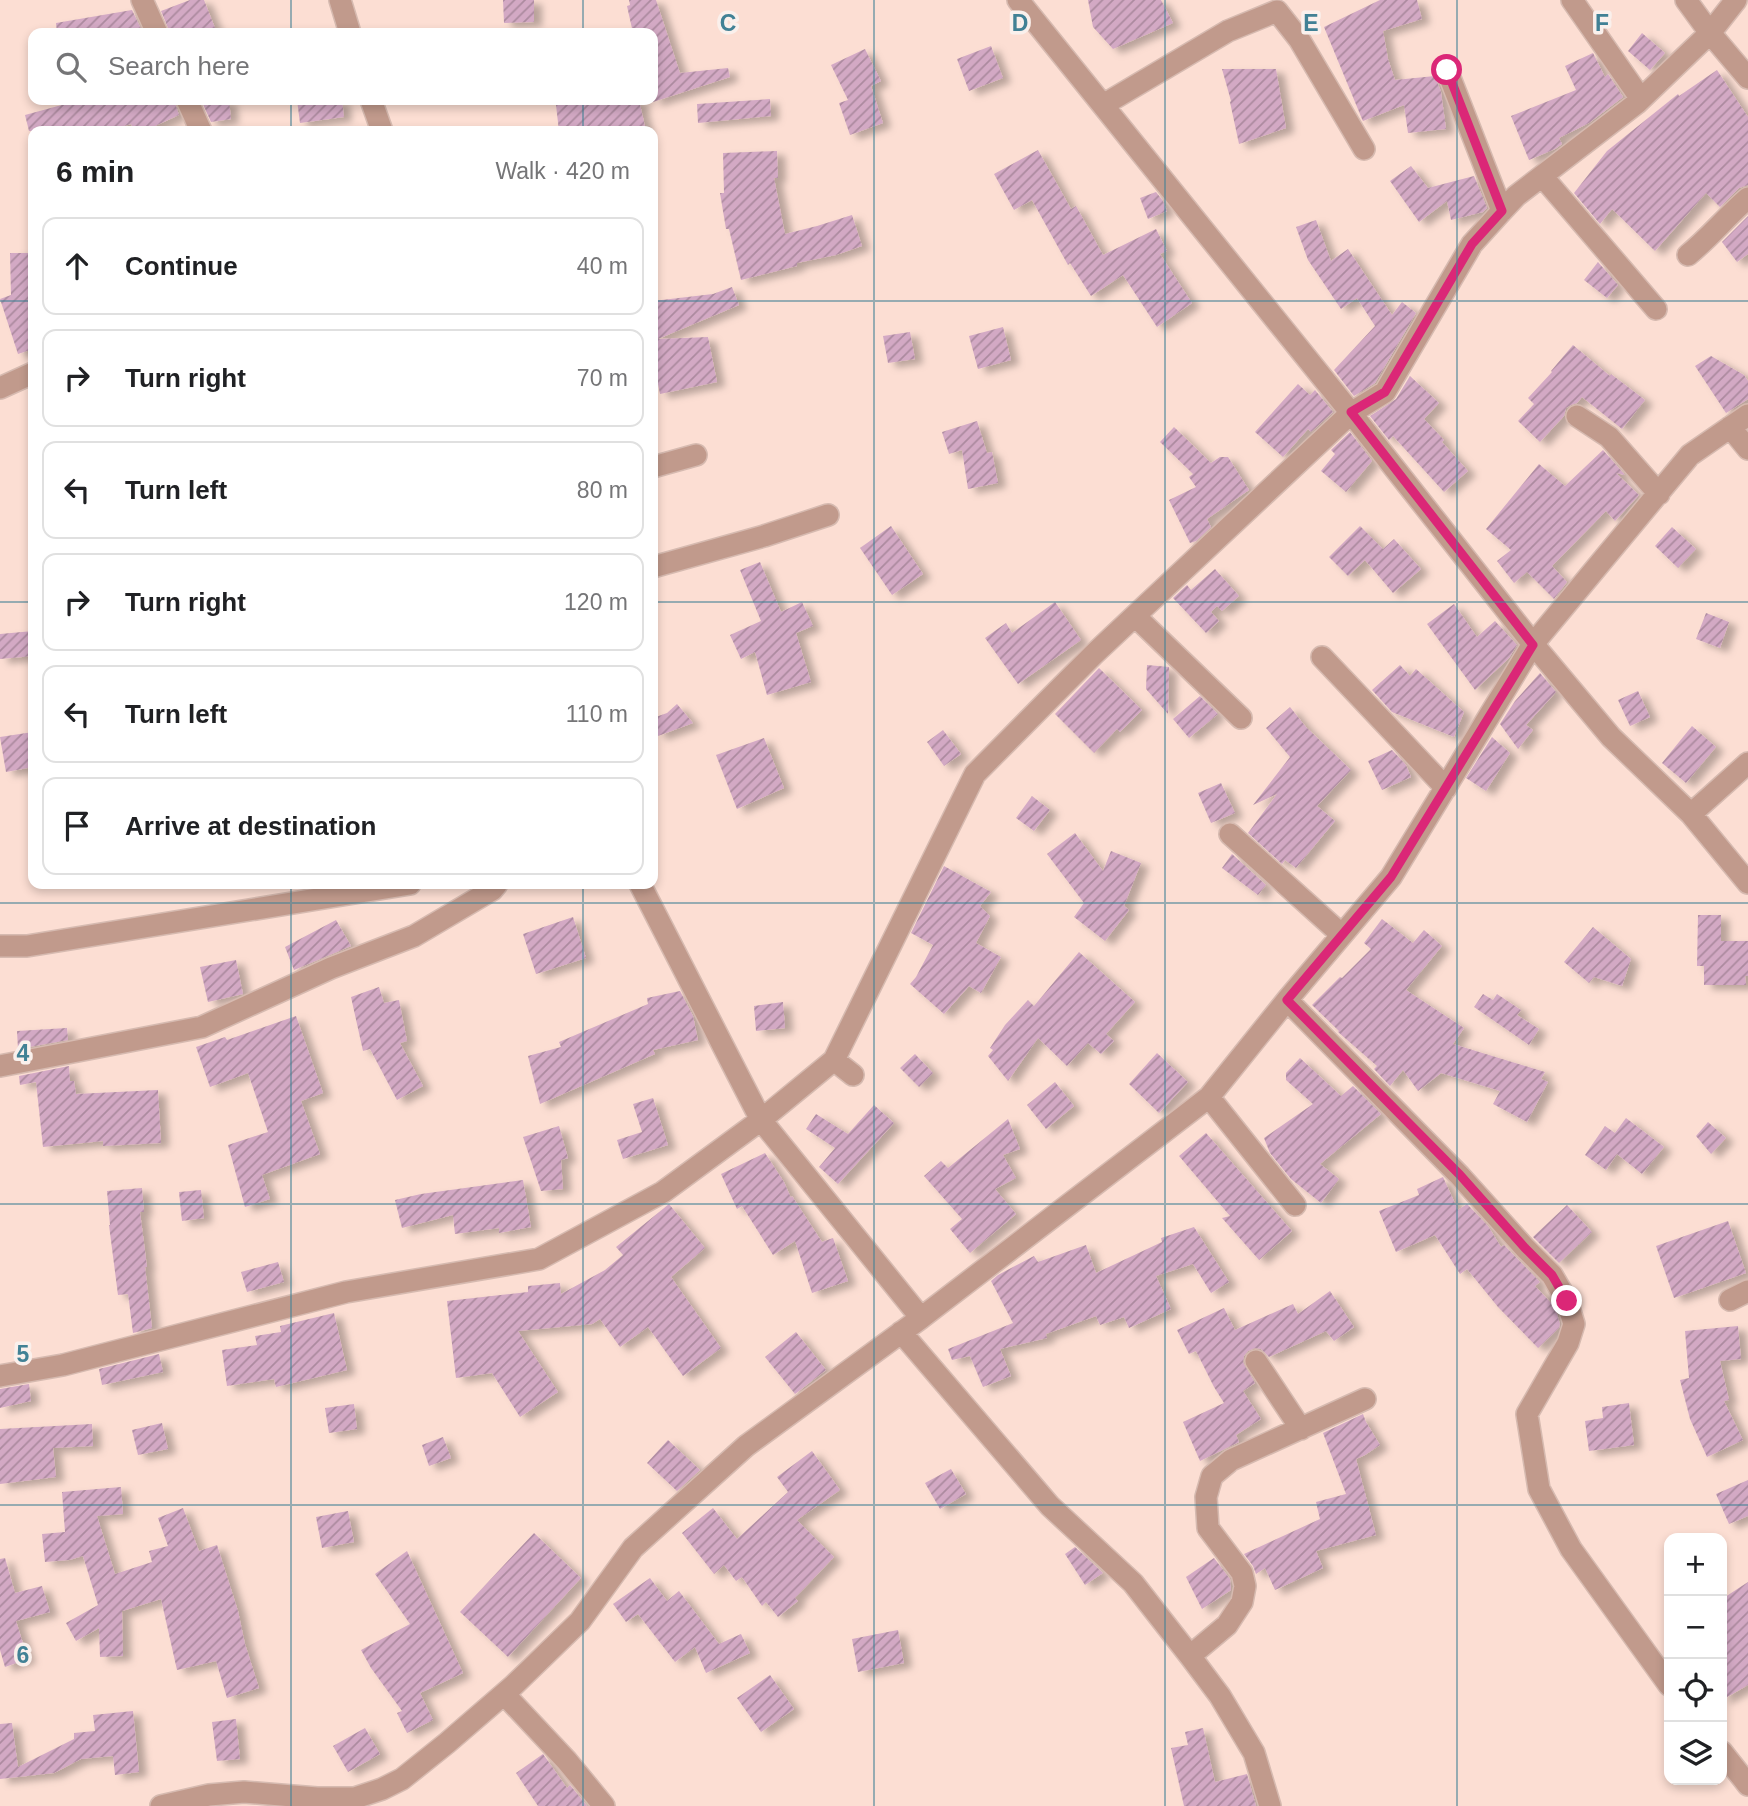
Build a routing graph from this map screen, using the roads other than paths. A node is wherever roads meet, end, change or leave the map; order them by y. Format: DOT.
graph roads {
  1 [pos="142,0"];
  2 [pos="340,0"];
  3 [pos="1018,0"];
  4 [pos="1572,0"];
  5 [pos="1686,0"];
  6 [pos="1737,0"];
  7 [pos="155,28"];
  8 [pos="348,28"];
  9 [pos="1710,33"];
  10 [pos="1447,70"];
  11 [pos="1748,78"];
  12 [pos="1641,99"];
  13 [pos="189,105"];
  14 [pos="373,105"];
  15 [pos="1103,105"];
  16 [pos="199,126"];
  17 [pos="380,126"];
  18 [pos="1364,149"];
  19 [pos="1542,176"];
  20 [pos="1748,198"];
  21 [pos="1502,211"];
  22 [pos="1689,255"];
  23 [pos="1656,309"];
  24 [pos="28,375"];
  25 [pos="0,388"];
  26 [pos="1351,412"];
  27 [pos="1577,416"];
  28 [pos="1739,421"];
  29 [pos="1748,449"];
  30 [pos="696,455"];
  31 [pos="658,466"];
  32 [pos="1658,494"];
  33 [pos="828,515"];
  34 [pos="658,566"];
  35 [pos="1135,615"];
  36 [pos="1533,645"];
  37 [pos="1322,657"];
  38 [pos="1241,718"];
  39 [pos="1748,763"];
  40 [pos="1446,788"];
  41 [pos="1691,814"];
  42 [pos="1230,834"];
  43 [pos="1748,883"];
  44 [pos="379,889"];
  45 [pos="493,889"];
  46 [pos="643,889"];
  47 [pos="1342,935"];
  48 [pos="0,946"];
  49 [pos="1287,1000"];
  50 [pos="834,1060"];
  51 [pos="0,1066"];
  52 [pos="853,1074"];
  53 [pos="1209,1097"];
  54 [pos="761,1120"];
  55 [pos="1295,1205"];
  56 [pos="921,1318"];
  57 [pos="901,1332"];
  58 [pos="1256,1361"];
  59 [pos="0,1376"];
  60 [pos="1365,1399"];
  61 [pos="1301,1429"];
  62 [pos="1190,1656"];
  63 [pos="1664,1678"];
  64 [pos="505,1694"];
  65 [pos="1727,1758"];
  66 [pos="1748,1785"];
  67 [pos="161,1806"];
  68 [pos="604,1806"];
  69 [pos="1270,1806"];
  1 -- 7 [label="street"];
  2 -- 8 [label="street"];
  3 -- 15 [label="street"];
  4 -- 12 [label="street"];
  5 -- 9 [label="street"];
  6 -- 9 [label="street"];
  9 -- 11 [label="street"];
  9 -- 12 [label="street"];
  10 -- 21 [label="street"];
  12 -- 19 [label="street"];
  13 -- 16 [label="street"];
  14 -- 17 [label="street"];
  15 -- 18 [label="street"];
  15 -- 26 [label="street"];
  19 -- 21 [label="street"];
  19 -- 23 [label="street"];
  20 -- 22 [label="street"];
  21 -- 26 [label="street"];
  24 -- 25 [label="street"];
  26 -- 35 [label="street"];
  26 -- 36 [label="street"];
  27 -- 32 [label="street"];
  28 -- 29 [label="street"];
  28 -- 32 [label="street"];
  30 -- 31 [label="street"];
  32 -- 36 [label="street"];
  33 -- 34 [label="street"];
  35 -- 38 [label="street"];
  35 -- 50 [label="street"];
  36 -- 40 [label="street"];
  36 -- 41 [label="street"];
  37 -- 40 [label="street"];
  39 -- 41 [label="street"];
  40 -- 47 [label="street"];
  41 -- 43 [label="street"];
  42 -- 47 [label="street"];
  44 -- 48 [label="street"];
  45 -- 51 [label="street"];
  46 -- 54 [label="street"];
  47 -- 49 [label="street"];
  49 -- 53 [label="street"];
  49 -- 63 [label="street"];
  50 -- 52 [label="street"];
  50 -- 54 [label="street"];
  53 -- 55 [label="street"];
  53 -- 56 [label="street"];
  54 -- 56 [label="street"];
  54 -- 59 [label="street"];
  56 -- 57 [label="street"];
  57 -- 62 [label="street"];
  57 -- 64 [label="street"];
  58 -- 61 [label="street"];
  60 -- 61 [label="street"];
  61 -- 62 [label="street"];
  62 -- 69 [label="street"];
  64 -- 67 [label="street"];
  64 -- 68 [label="street"];
  65 -- 66 [label="street"];
}
